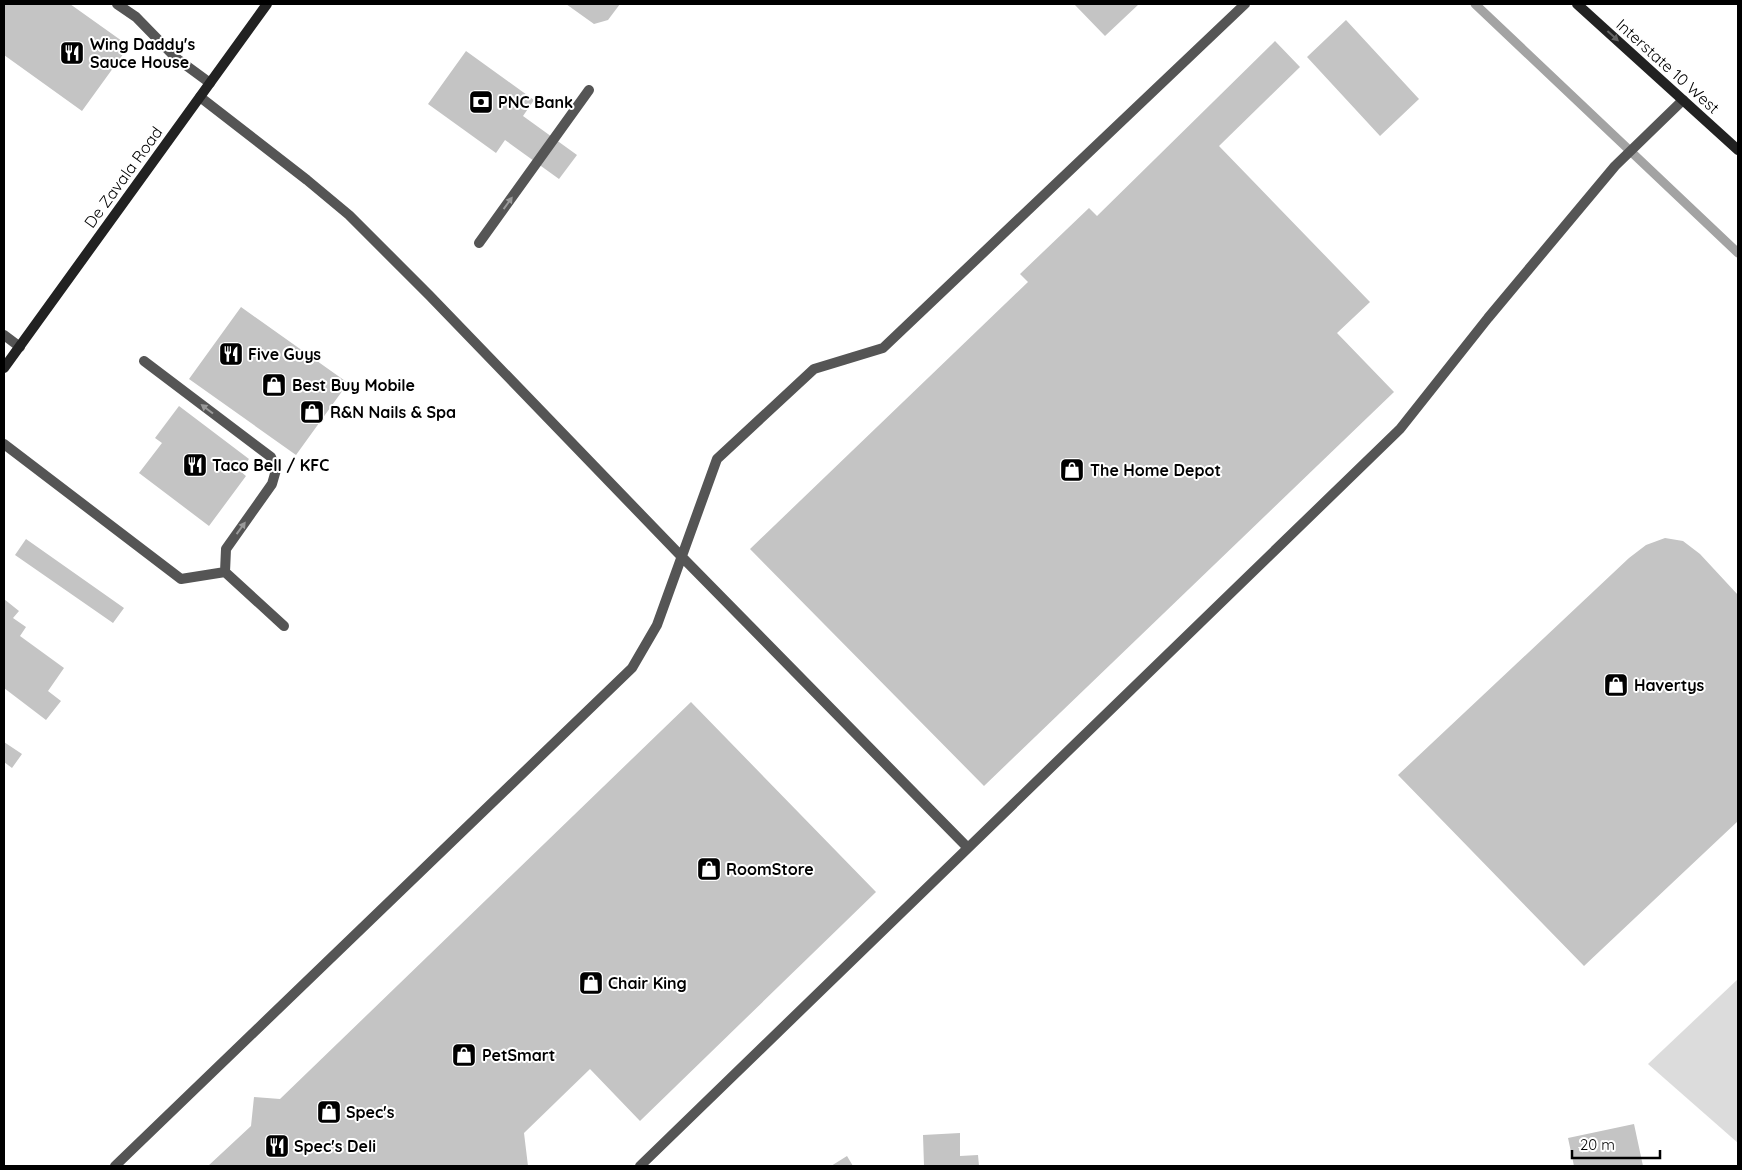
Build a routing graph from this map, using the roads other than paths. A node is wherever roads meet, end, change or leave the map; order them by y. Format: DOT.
graph roads {
  1 [pos="117,4"];
  2 [pos="267,4"];
  3 [pos="1245,4"];
  4 [pos="1577,4"];
  5 [pos="210,83"];
  6 [pos="589,90"];
  7 [pos="200,97"];
  8 [pos="1683,100"];
  9 [pos="1738,150"];
  10 [pos="479,243"];
  11 [pos="4,335"];
  12 [pos="20,347"];
  13 [pos="144,361"];
  14 [pos="4,368"];
  15 [pos="4,444"];
  16 [pos="681,556"];
  17 [pos="225,572"];
  18 [pos="284,626"];
  19 [pos="968,848"];
  20 [pos="114,1166"];
  21 [pos="640,1166"];
  1 -- 5 [label="lane"];
  2 -- 5 [label="main road, De Zavala Road"];
  3 -- 16 [label="lane"];
  4 -- 8 [label="main road, Interstate 10 West, one-way"];
  5 -- 7 [label="main road, De Zavala Road"];
  10 -- 6 [label="lane, one-way"];
  7 -- 12 [label="main road, De Zavala Road"];
  7 -- 16 [label="lane"];
  8 -- 9 [label="main road, Interstate 10 West"];
  8 -- 19 [label="lane"];
  11 -- 12 [label="lane"];
  12 -- 14 [label="main road, De Zavala Road"];
  17 -- 13 [label="lane, one-way"];
  15 -- 17 [label="lane"];
  16 -- 19 [label="lane"];
  16 -- 20 [label="lane"];
  17 -- 18 [label="lane"];
  19 -- 21 [label="lane"];
}
